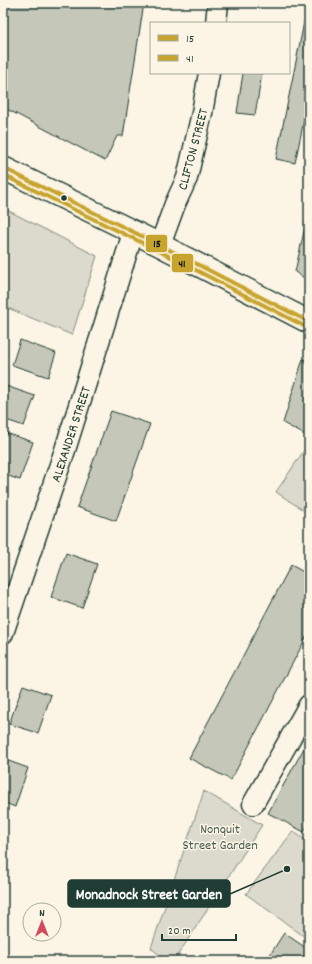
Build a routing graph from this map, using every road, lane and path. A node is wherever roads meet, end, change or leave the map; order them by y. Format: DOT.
graph roads {
  1 [pos="218,3"];
  2 [pos="216,22"];
  3 [pos="209,74"];
  4 [pos="3,168"];
  5 [pos="133,233"];
  6 [pos="160,245"];
  7 [pos="309,322"];
  8 [pos="4,625"];
  9 [pos="309,705"];
  10 [pos="253,804"];
  1 -- 2 [label="street"];
  3 -- 6 [label="street, CLIFTON STREET"];
  4 -- 5 [label="main road"];
  5 -- 6 [label="main road"];
  5 -- 8 [label="street, ALEXANDER STREET"];
  6 -- 7 [label="main road"];
  9 -- 10 [label="street"];
}
